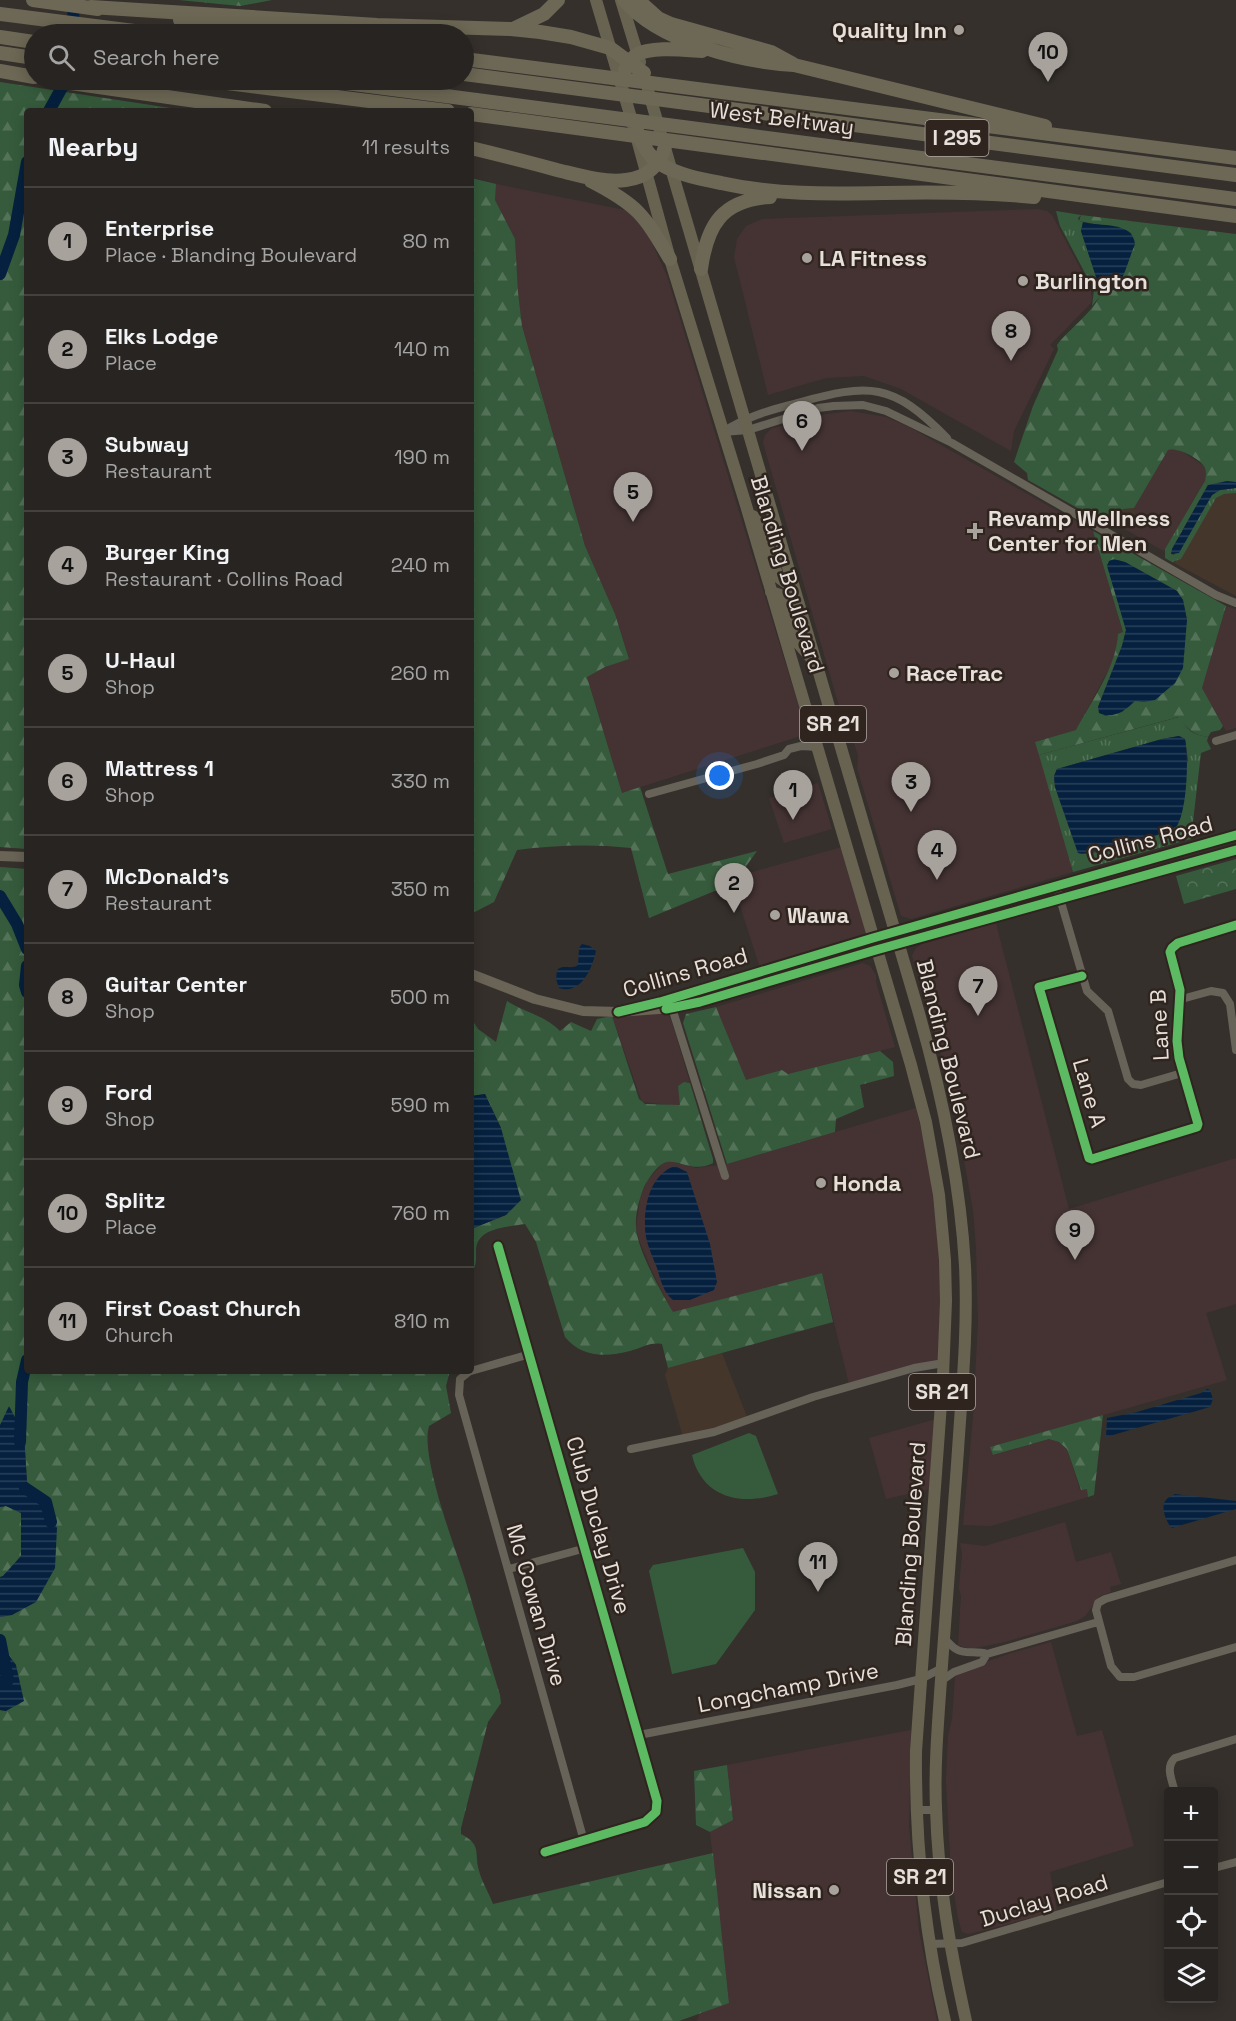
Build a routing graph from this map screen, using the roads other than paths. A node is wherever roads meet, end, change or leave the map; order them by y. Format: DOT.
graph roads {
  1 [pos="33,0"];
  2 [pos="558,0"];
  3 [pos="596,0"];
  4 [pos="623,0"];
  5 [pos="638,0"];
  6 [pos="91,8"];
  7 [pos="0,14"];
  8 [pos="80,24"];
  9 [pos="205,24"];
  10 [pos="359,24"];
  11 [pos="474,28"];
  12 [pos="511,29"];
  13 [pos="0,37"];
  14 [pos="24,41"];
  15 [pos="610,48"];
  16 [pos="719,52"];
  17 [pos="0,53"];
  18 [pos="24,57"];
  19 [pos="633,58"];
  20 [pos="474,60"];
  21 [pos="794,65"];
  22 [pos="0,71"];
  23 [pos="644,73"];
  24 [pos="24,75"];
  25 [pos="474,75"];
  26 [pos="620,80"];
  27 [pos="114,90"];
  28 [pos="282,90"];
  29 [pos="399,90"];
  30 [pos="243,108"];
  31 [pos="424,108"];
  32 [pos="474,114"];
  33 [pos="632,121"];
  34 [pos="1079,137"];
  35 [pos="664,146"];
  36 [pos="474,149"];
  37 [pos="1236,158"];
  38 [pos="658,163"];
  39 [pos="671,170"];
  40 [pos="645,174"];
  41 [pos="579,175"];
  42 [pos="1236,175"];
  43 [pos="806,195"];
  44 [pos="1236,199"];
  45 [pos="1111,200"];
  46 [pos="1236,216"];
  47 [pos="670,259"];
  48 [pos="701,269"];
  49 [pos="746,424"];
  50 [pos="723,432"];
  51 [pos="952,443"];
  52 [pos="745,502"];
  53 [pos="793,588"];
  54 [pos="771,592"];
  55 [pos="1236,603"];
  56 [pos="816,663"];
  57 [pos="1236,735"];
  58 [pos="1216,741"];
  59 [pos="818,747"];
  60 [pos="648,794"];
  61 [pos="1236,835"];
  62 [pos="1236,850"];
  63 [pos="0,856"];
  64 [pos="24,857"];
  65 [pos="1056,885"];
  66 [pos="1059,899"];
  67 [pos="1236,925"];
  68 [pos="897,937"];
  69 [pos="874,944"];
  70 [pos="474,975"];
  71 [pos="1082,976"];
  72 [pos="1178,1000"];
  73 [pos="672,1008"];
  74 [pos="618,1012"];
  75 [pos="1236,1050"];
  76 [pos="1182,1073"];
  77 [pos="945,1116"];
  78 [pos="926,1122"];
  79 [pos="725,1176"];
  80 [pos="498,1246"];
  81 [pos="946,1300"];
  82 [pos="966,1300"];
  83 [pos="530,1354"];
  84 [pos="944,1363"];
  85 [pos="474,1370"];
  86 [pos="467,1374"];
  87 [pos="631,1449"];
  88 [pos="936,1484"];
  89 [pos="955,1484"];
  90 [pos="586,1548"];
  91 [pos="1236,1560"];
  92 [pos="509,1569"];
  93 [pos="1098,1622"];
  94 [pos="944,1638"];
  95 [pos="1236,1647"];
  96 [pos="987,1654"];
  97 [pos="941,1675"];
  98 [pos="921,1679"];
  99 [pos="639,1735"];
  100 [pos="1236,1739"];
  101 [pos="1174,1787"];
  102 [pos="915,1810"];
  103 [pos="936,1810"];
  104 [pos="584,1841"];
  105 [pos="545,1852"];
  106 [pos="1236,1862"];
  107 [pos="1218,1867"];
  108 [pos="1164,1883"];
  109 [pos="929,1944"];
  110 [pos="949,1944"];
  111 [pos="945,2021"];
  112 [pos="966,2021"];
  1 -- 6 [label="highway"];
  2 -- 12 [label="highway"];
  3 -- 15 [label="main road, Blanding Boulevard / SR 21"];
  4 -- 16 [label="highway"];
  4 -- 19 [label="main road"];
  5 -- 21 [label="highway"];
  6 -- 9 [label="highway"];
  6 -- 10 [label="highway"];
  7 -- 8 [label="highway"];
  11 -- 12 [label="highway"];
  12 -- 15 [label="highway"];
  13 -- 14 [label="highway"];
  15 -- 19 [label="highway"];
  15 -- 26 [label="main road, Blanding Boulevard / SR 21"];
  16 -- 19 [label="highway"];
  16 -- 21 [label="highway"];
  17 -- 18 [label="highway"];
  19 -- 23 [label="highway"];
  19 -- 26 [label="highway"];
  20 -- 34 [label="highway"];
  21 -- 34 [label="highway"];
  22 -- 24 [label="highway"];
  23 -- 35 [label="main road, Blanding Boulevard / SR 21"];
  25 -- 42 [label="highway, West Beltway / I 295"];
  26 -- 33 [label="main road, Blanding Boulevard / SR 21"];
  27 -- 30 [label="highway"];
  28 -- 31 [label="highway"];
  29 -- 44 [label="highway, West Beltway / I 295"];
  32 -- 45 [label="highway"];
  33 -- 38 [label="highway"];
  33 -- 40 [label="main road, Blanding Boulevard / SR 21"];
  34 -- 37 [label="highway"];
  35 -- 38 [label="highway"];
  35 -- 39 [label="main road, Blanding Boulevard / SR 21"];
  36 -- 41 [label="highway"];
  38 -- 39 [label="highway"];
  38 -- 40 [label="highway"];
  39 -- 43 [label="highway"];
  39 -- 48 [label="main road, Blanding Boulevard / SR 21"];
  40 -- 41 [label="highway"];
  40 -- 47 [label="main road, Blanding Boulevard / SR 21"];
  41 -- 47 [label="highway"];
  43 -- 45 [label="highway"];
  43 -- 48 [label="highway"];
  45 -- 46 [label="highway"];
  47 -- 50 [label="main road, Blanding Boulevard / SR 21"];
  48 -- 49 [label="main road, Blanding Boulevard / SR 21"];
  49 -- 50 [label="street"];
  49 -- 50 [label="street"];
  49 -- 51 [label="street"];
  49 -- 51 [label="street"];
  49 -- 53 [label="main road, Blanding Boulevard / SR 21"];
  50 -- 52 [label="main road, Blanding Boulevard / SR 21"];
  51 -- 55 [label="street"];
  52 -- 53 [label="main road"];
  52 -- 54 [label="main road, Blanding Boulevard / SR 21"];
  53 -- 56 [label="main road, Blanding Boulevard / SR 21"];
  54 -- 56 [label="main road"];
  54 -- 59 [label="main road, Blanding Boulevard / SR 21"];
  56 -- 68 [label="main road, Blanding Boulevard / SR 21"];
  57 -- 58 [label="street"];
  59 -- 60 [label="street"];
  59 -- 69 [label="main road, Blanding Boulevard / SR 21"];
  61 -- 65 [label="main road, Collins Road"];
  62 -- 66 [label="main road, Collins Road"];
  63 -- 64 [label="main road"];
  65 -- 66 [label="street"];
  65 -- 68 [label="main road, Collins Road"];
  66 -- 68 [label="main road, Collins Road"];
  66 -- 71 [label="street"];
  67 -- 72 [label="street, Lane B"];
  68 -- 69 [label="main road, Collins Road"];
  68 -- 77 [label="main road, Blanding Boulevard / SR 21"];
  69 -- 73 [label="main road, Collins Road"];
  69 -- 74 [label="main road, Collins Road"];
  69 -- 78 [label="main road, Blanding Boulevard / SR 21"];
  70 -- 74 [label="main road, Collins Road"];
  71 -- 76 [label="street, Lane B"];
  71 -- 76 [label="street, Lane A"];
  72 -- 75 [label="street, Lane B"];
  72 -- 76 [label="street, Lane B"];
  73 -- 74 [label="main road, Collins Road"];
  73 -- 79 [label="street"];
  77 -- 78 [label="main road"];
  77 -- 82 [label="main road, Blanding Boulevard / SR 21"];
  78 -- 81 [label="main road, Blanding Boulevard / SR 21"];
  80 -- 83 [label="street, Club Duclay Drive"];
  81 -- 82 [label="main road"];
  81 -- 84 [label="main road, Blanding Boulevard / SR 21"];
  82 -- 89 [label="main road, Blanding Boulevard / SR 21"];
  83 -- 85 [label="street"];
  83 -- 90 [label="street, Club Duclay Drive"];
  84 -- 87 [label="street"];
  84 -- 88 [label="main road, Blanding Boulevard / SR 21"];
  86 -- 92 [label="street, Mc Cowan Drive"];
  88 -- 89 [label="main road"];
  88 -- 98 [label="main road, Blanding Boulevard / SR 21"];
  89 -- 94 [label="main road, Blanding Boulevard / SR 21"];
  90 -- 92 [label="street"];
  90 -- 99 [label="street, Club Duclay Drive"];
  91 -- 93 [label="street"];
  92 -- 104 [label="street, Mc Cowan Drive"];
  93 -- 95 [label="street"];
  93 -- 96 [label="street, Longchamp Drive"];
  94 -- 96 [label="street, Longchamp Drive"];
  94 -- 97 [label="main road, Blanding Boulevard / SR 21"];
  96 -- 97 [label="street, Longchamp Drive"];
  97 -- 98 [label="street, Longchamp Drive"];
  97 -- 103 [label="main road, Blanding Boulevard / SR 21"];
  98 -- 99 [label="street, Longchamp Drive"];
  98 -- 102 [label="main road, Blanding Boulevard / SR 21"];
  99 -- 104 [label="street, Club Duclay Drive"];
  100 -- 101 [label="street"];
  102 -- 103 [label="street"];
  102 -- 109 [label="main road, Blanding Boulevard / SR 21"];
  103 -- 110 [label="main road, Blanding Boulevard / SR 21"];
  104 -- 105 [label="street"];
  106 -- 107 [label="street"];
  108 -- 110 [label="street, Duclay Road"];
  109 -- 110 [label="street, Duclay Road"];
  109 -- 111 [label="main road, Blanding Boulevard / SR 21"];
  110 -- 112 [label="main road, Blanding Boulevard / SR 21"];
}
